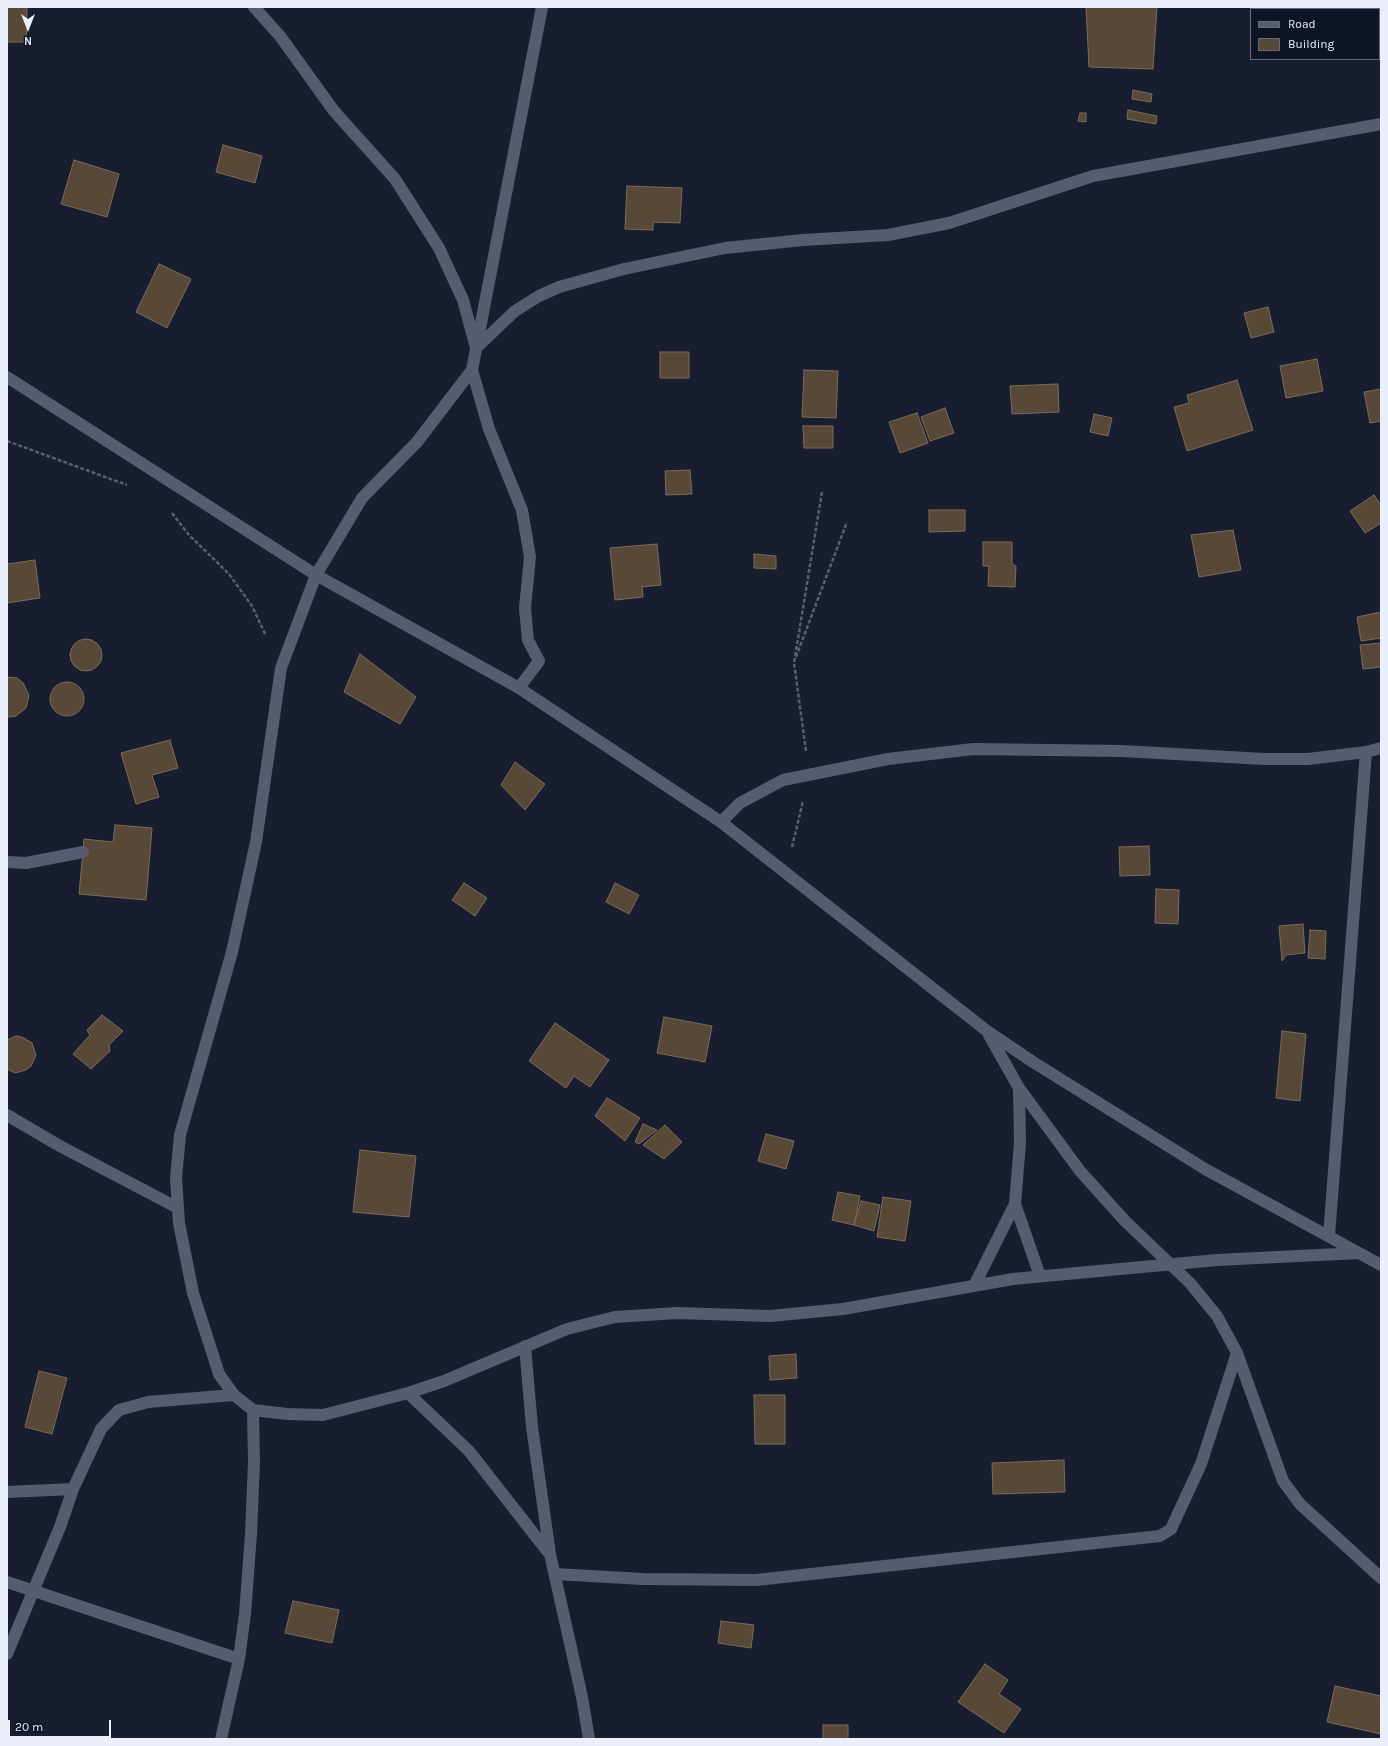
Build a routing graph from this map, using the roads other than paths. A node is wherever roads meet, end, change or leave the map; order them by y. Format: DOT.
graph roads {
  1 [pos="254,7"];
  2 [pos="542,7"];
  3 [pos="1381,124"];
  4 [pos="476,348"];
  5 [pos="472,370"];
  6 [pos="7,377"];
  7 [pos="316,575"];
  8 [pos="519,688"];
  9 [pos="1381,748"];
  10 [pos="1366,752"];
  11 [pos="721,822"];
  12 [pos="83,852"];
  13 [pos="7,862"];
  14 [pos="987,1031"];
  15 [pos="1019,1088"];
  16 [pos="7,1115"];
  17 [pos="1015,1204"];
  18 [pos="178,1208"];
  19 [pos="1329,1236"];
  20 [pos="1359,1253"];
  21 [pos="1170,1264"];
  22 [pos="1381,1265"];
  23 [pos="1040,1276"];
  24 [pos="974,1286"];
  25 [pos="525,1346"];
  26 [pos="1237,1353"];
  27 [pos="408,1393"];
  28 [pos="234,1395"];
  29 [pos="253,1410"];
  30 [pos="73,1489"];
  31 [pos="7,1492"];
  32 [pos="550,1554"];
  33 [pos="555,1574"];
  34 [pos="1381,1578"];
  35 [pos="7,1582"];
  36 [pos="34,1591"];
  37 [pos="7,1654"];
  38 [pos="239,1659"];
  39 [pos="221,1739"];
  40 [pos="589,1739"];
  1 -- 4 [label="street"];
  2 -- 4 [label="street"];
  3 -- 4 [label="street"];
  4 -- 5 [label="street"];
  5 -- 7 [label="street"];
  5 -- 8 [label="street"];
  6 -- 7 [label="street"];
  7 -- 8 [label="street"];
  7 -- 18 [label="street"];
  8 -- 11 [label="street"];
  9 -- 10 [label="street"];
  10 -- 11 [label="street"];
  10 -- 19 [label="street"];
  11 -- 14 [label="street"];
  12 -- 13 [label="street"];
  14 -- 15 [label="street"];
  14 -- 19 [label="street"];
  15 -- 17 [label="street"];
  15 -- 21 [label="street"];
  16 -- 18 [label="street"];
  17 -- 23 [label="street"];
  17 -- 24 [label="street"];
  18 -- 28 [label="street"];
  19 -- 20 [label="street"];
  20 -- 21 [label="street"];
  20 -- 22 [label="street"];
  21 -- 23 [label="street"];
  21 -- 26 [label="street"];
  23 -- 24 [label="street"];
  24 -- 25 [label="street"];
  25 -- 27 [label="street"];
  25 -- 32 [label="street"];
  26 -- 33 [label="street"];
  26 -- 34 [label="street"];
  27 -- 29 [label="street"];
  27 -- 32 [label="street"];
  28 -- 29 [label="street"];
  28 -- 30 [label="street"];
  29 -- 38 [label="street"];
  30 -- 31 [label="street"];
  30 -- 36 [label="street"];
  32 -- 33 [label="street"];
  33 -- 40 [label="street"];
  35 -- 36 [label="street"];
  36 -- 37 [label="street"];
  36 -- 38 [label="street"];
  38 -- 39 [label="street"];
}
